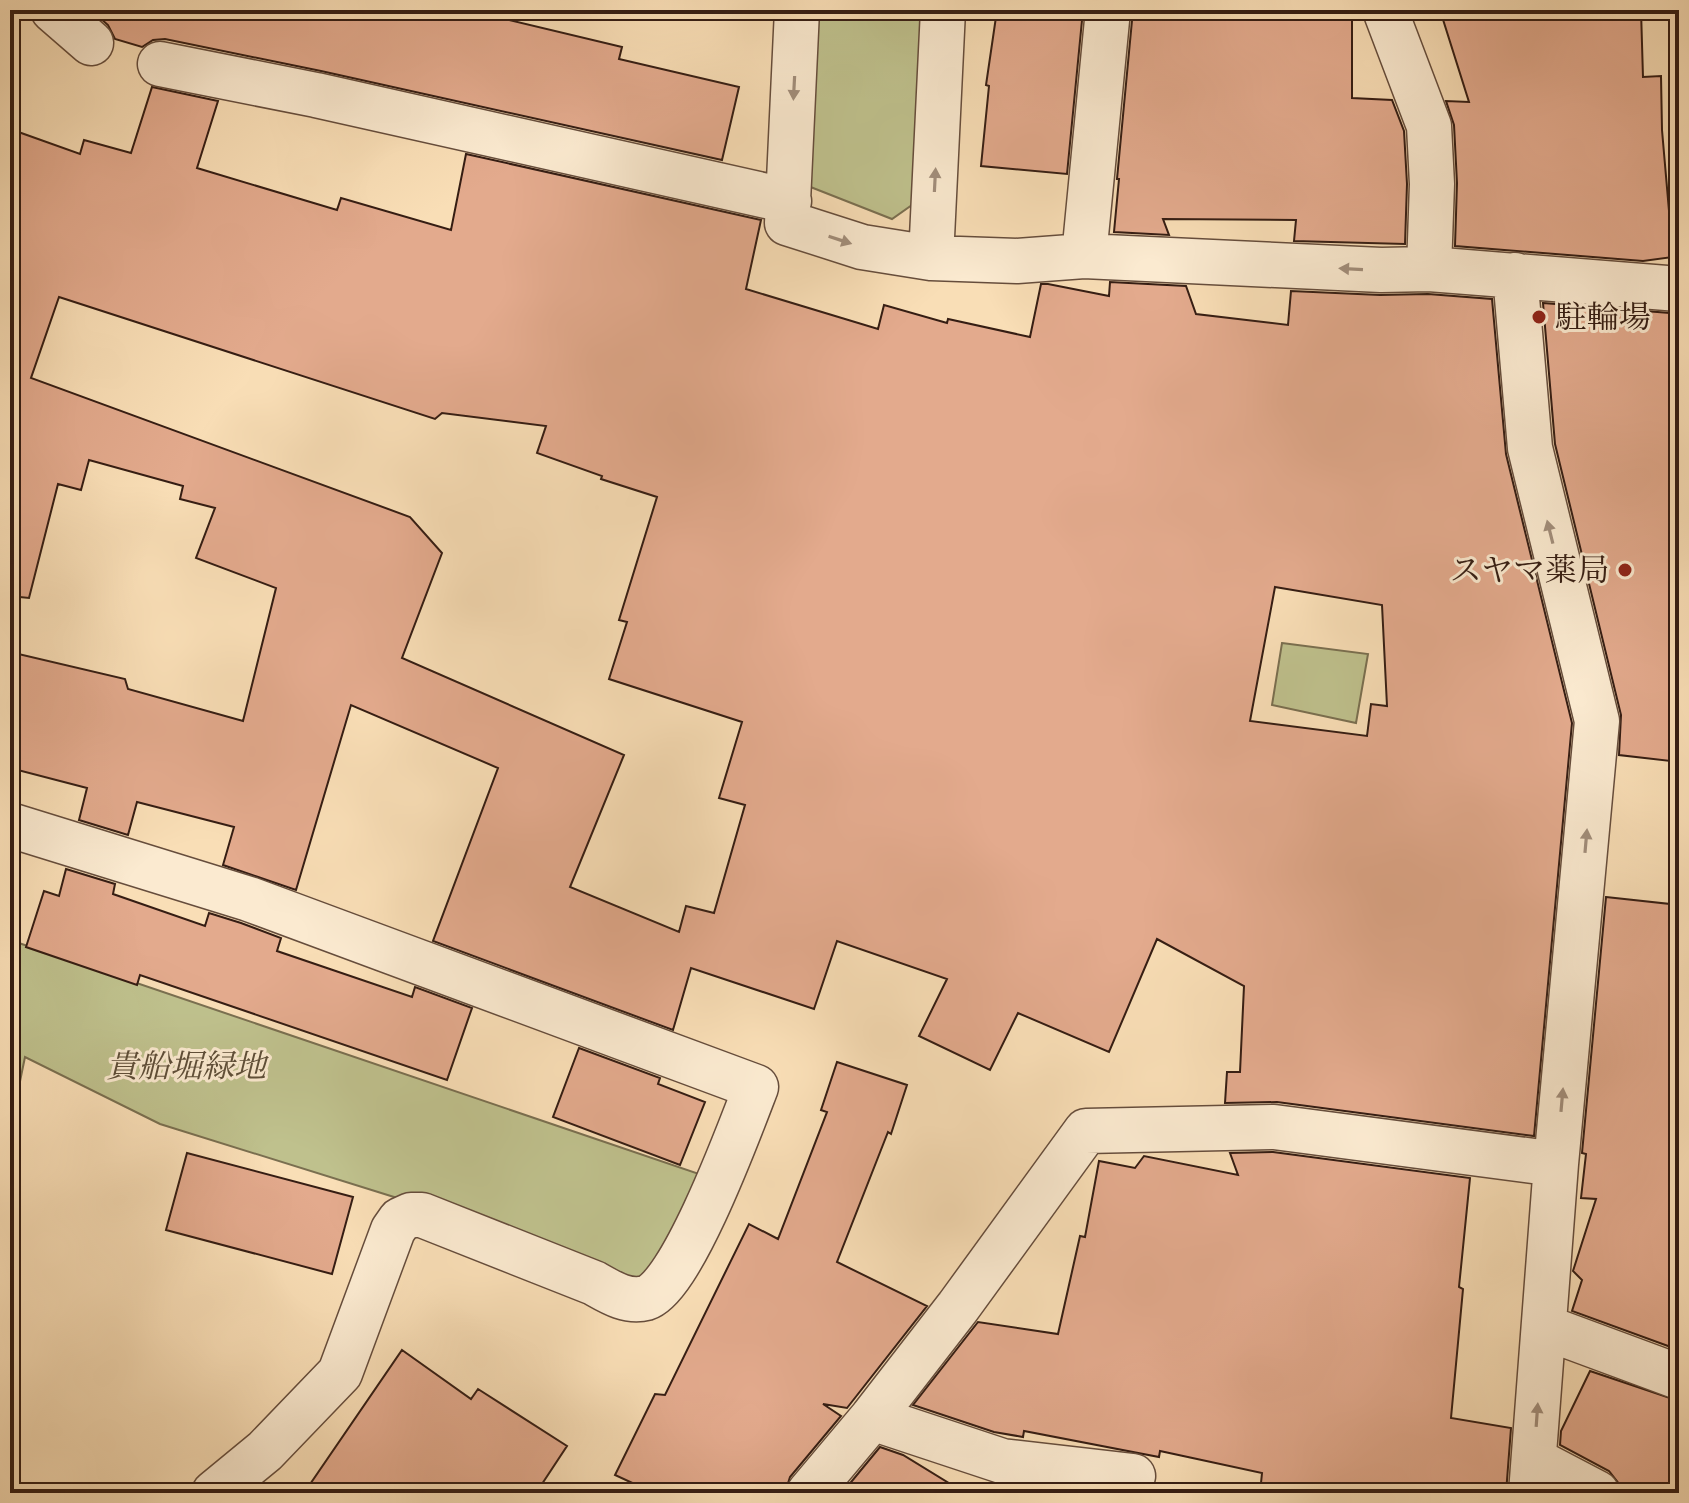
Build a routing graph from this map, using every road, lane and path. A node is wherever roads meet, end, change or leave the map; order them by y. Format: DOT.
graph roads {
  1 [pos="53,10"];
  2 [pos="797,10"];
  3 [pos="943,10"];
  4 [pos="1108,10"];
  5 [pos="1385,10"];
  6 [pos="91,43"];
  7 [pos="160,64"];
  8 [pos="789,201"];
  9 [pos="1084,256"];
  10 [pos="931,258"];
  11 [pos="1429,269"];
  12 [pos="1515,275"];
  13 [pos="1679,289"];
  14 [pos="10,825"];
  15 [pos="1556,1164"];
  16 [pos="1544,1327"];
  17 [pos="1679,1377"];
  18 [pos="872,1418"];
  19 [pos="1133,1476"];
  20 [pos="1532,1477"];
  21 [pos="214,1493"];
  22 [pos="809,1493"];
  23 [pos="1597,1493"];
  1 -- 6 [label="street"];
  2 -- 8 [label="street, one-way"];
  10 -- 3 [label="street, one-way"];
  4 -- 9 [label="street"];
  5 -- 11 [label="street"];
  7 -- 8 [label="street"];
  8 -- 10 [label="street, one-way"];
  9 -- 10 [label="street"];
  11 -- 9 [label="street, one-way"];
  11 -- 12 [label="street"];
  12 -- 13 [label="street"];
  15 -- 12 [label="street, one-way"];
  14 -- 21 [label="street"];
  15 -- 16 [label="street"];
  15 -- 18 [label="street"];
  16 -- 17 [label="street"];
  20 -- 16 [label="street, one-way"];
  18 -- 19 [label="street"];
  18 -- 22 [label="street"];
  20 -- 23 [label="street"];
}
